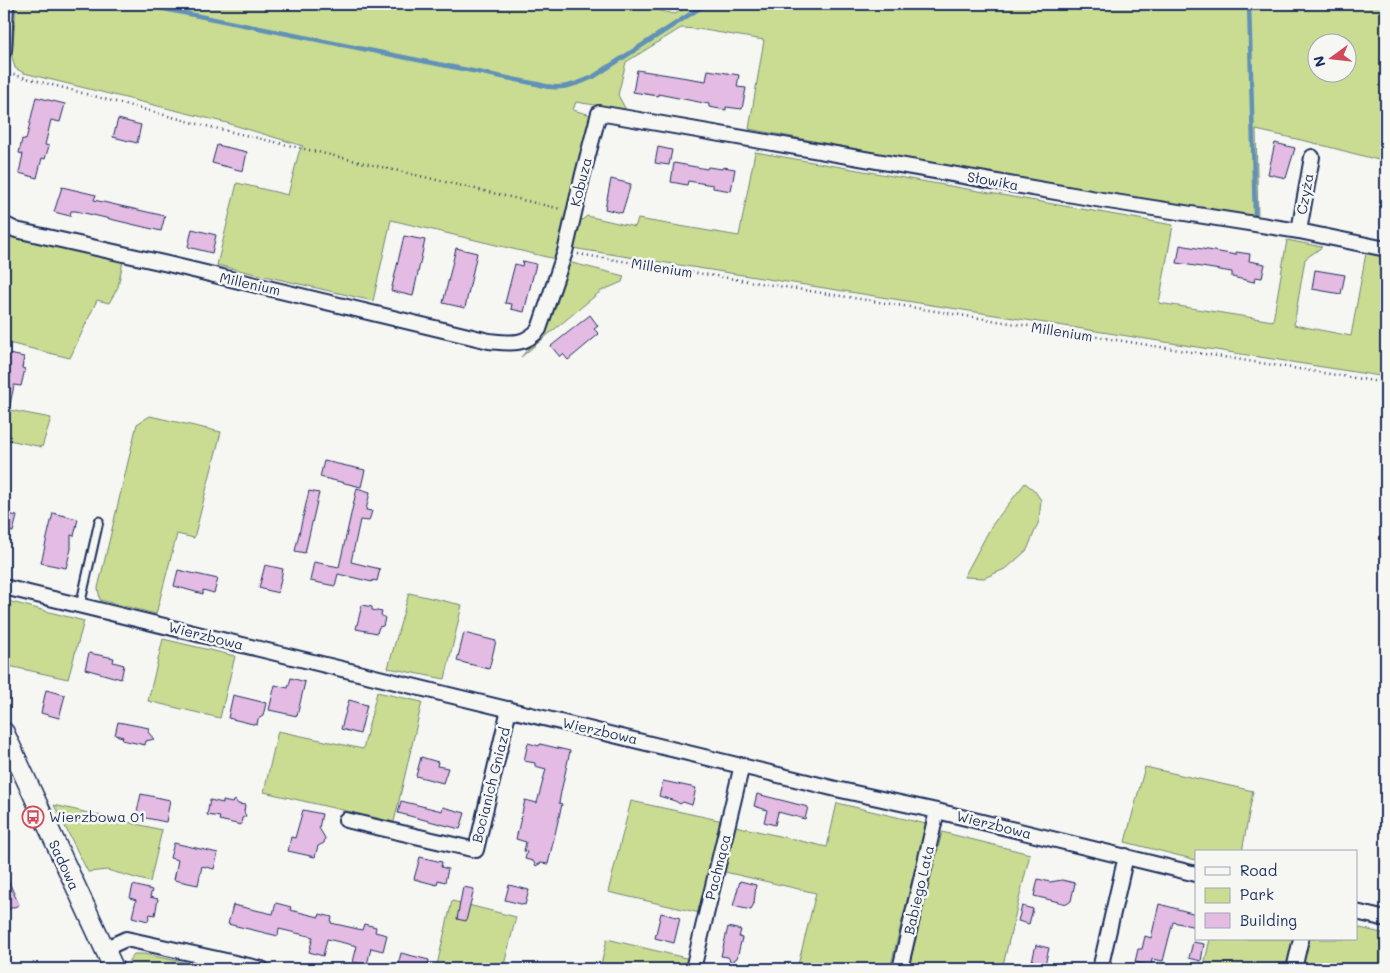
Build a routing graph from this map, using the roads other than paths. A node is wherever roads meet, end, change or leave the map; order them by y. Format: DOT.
graph roads {
  1 [pos="6,4"];
  2 [pos="4,50"];
  3 [pos="599,113"];
  4 [pos="1312,157"];
  5 [pos="4,224"];
  6 [pos="1299,231"];
  7 [pos="1386,249"];
  8 [pos="565,252"];
  9 [pos="99,521"];
  10 [pos="4,587"];
  11 [pos="80,606"];
  12 [pos="509,709"];
  13 [pos="4,732"];
  14 [pos="742,765"];
  15 [pos="937,811"];
  16 [pos="346,820"];
  17 [pos="1126,856"];
  18 [pos="1195,874"];
  19 [pos="1358,912"];
  20 [pos="1386,919"];
  21 [pos="1301,940"];
  22 [pos="104,949"];
  23 [pos="114,969"];
  24 [pos="262,969"];
  25 [pos="693,969"];
  26 [pos="900,969"];
  27 [pos="1100,969"];
  28 [pos="1294,969"];
  1 -- 2 [label="street"];
  3 -- 6 [label="street, Słowika"];
  3 -- 8 [label="street, Kobuza"];
  4 -- 6 [label="street, Czyża"];
  5 -- 8 [label="street, Millenium"];
  6 -- 7 [label="street, Słowika"];
  9 -- 11 [label="lane"];
  10 -- 11 [label="street, Wierzbowa"];
  11 -- 12 [label="street, Wierzbowa"];
  12 -- 14 [label="street, Wierzbowa"];
  12 -- 16 [label="street, Bocianich Gniazd"];
  13 -- 22 [label="street, Sadowa"];
  14 -- 15 [label="street, Wierzbowa"];
  14 -- 25 [label="street, Pachnąca"];
  15 -- 17 [label="street, Wierzbowa"];
  15 -- 26 [label="street, Babiego Lata"];
  17 -- 18 [label="street, Wierzbowa"];
  17 -- 27 [label="street"];
  19 -- 20 [label="street"];
  21 -- 28 [label="street"];
  22 -- 23 [label="street, Sadowa"];
  22 -- 24 [label="street"];
}
